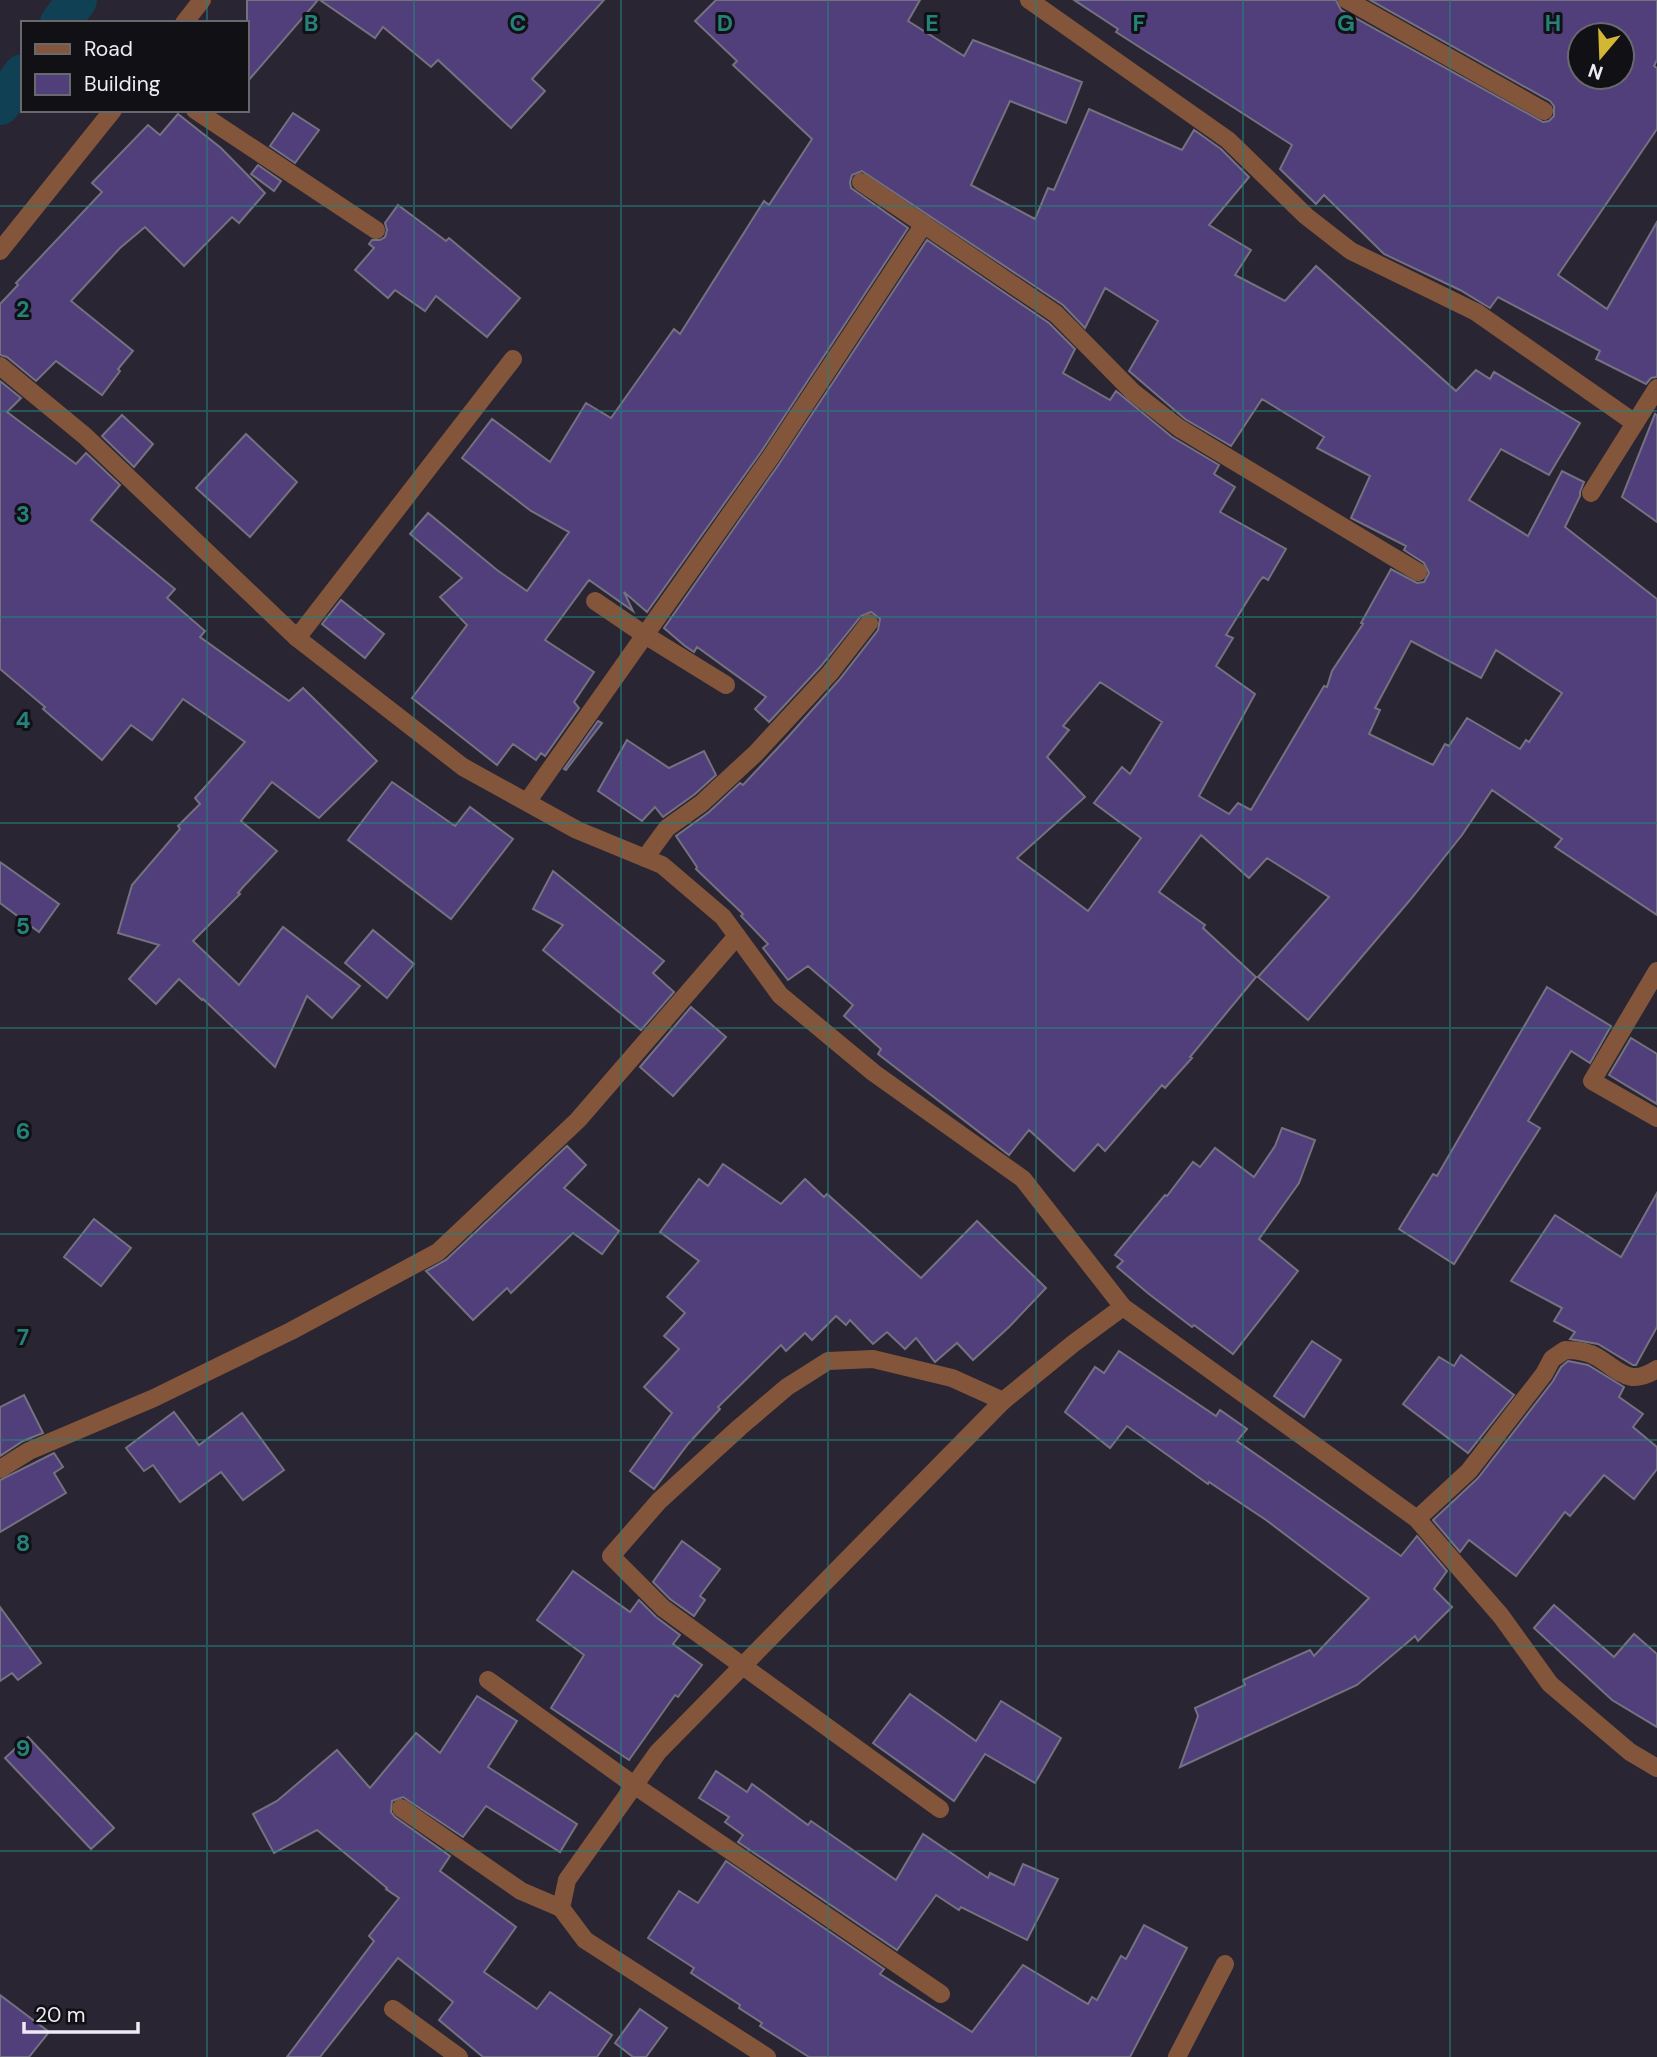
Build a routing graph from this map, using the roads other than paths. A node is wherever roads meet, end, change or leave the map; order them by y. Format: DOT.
graph roads {
  1 [pos="202,0"];
  2 [pos="1029,0"];
  3 [pos="1347,0"];
  4 [pos="186,21"];
  5 [pos="1544,111"];
  6 [pos="111,112"];
  7 [pos="198,112"];
  8 [pos="861,182"];
  9 [pos="924,224"];
  10 [pos="376,230"];
  11 [pos="0,251"];
  12 [pos="513,359"];
  13 [pos="0,366"];
  14 [pos="1657,388"];
  15 [pos="1634,424"];
  16 [pos="1591,493"];
  17 [pos="1418,572"];
  18 [pos="595,601"];
  19 [pos="869,622"];
  20 [pos="645,635"];
  21 [pos="297,638"];
  22 [pos="726,685"];
  23 [pos="527,802"];
  24 [pos="645,858"];
  25 [pos="737,936"];
  26 [pos="1657,971"];
  27 [pos="1657,1118"];
  28 [pos="1123,1307"];
  29 [pos="1657,1369"];
  30 [pos="1003,1401"];
  31 [pos="0,1469"];
  32 [pos="1417,1520"];
  33 [pos="742,1667"];
  34 [pos="488,1680"];
  35 [pos="1657,1768"];
  36 [pos="634,1785"];
  37 [pos="401,1808"];
  38 [pos="940,1810"];
  39 [pos="561,1908"];
  40 [pos="1225,1964"];
  41 [pos="941,1994"];
  42 [pos="393,2009"];
  43 [pos="458,2057"];
  44 [pos="767,2057"];
  45 [pos="1177,2057"];
  1 -- 4 [label="street"];
  2 -- 15 [label="street"];
  3 -- 5 [label="street"];
  6 -- 11 [label="street"];
  7 -- 10 [label="street"];
  8 -- 9 [label="street"];
  9 -- 17 [label="street"];
  9 -- 20 [label="street"];
  12 -- 21 [label="street"];
  13 -- 21 [label="street"];
  14 -- 15 [label="street"];
  15 -- 16 [label="street"];
  18 -- 20 [label="street"];
  19 -- 24 [label="street"];
  20 -- 22 [label="street"];
  20 -- 23 [label="street"];
  21 -- 23 [label="street"];
  23 -- 24 [label="street"];
  24 -- 25 [label="street"];
  25 -- 28 [label="street"];
  25 -- 31 [label="street"];
  26 -- 27 [label="street"];
  28 -- 30 [label="street"];
  28 -- 32 [label="street"];
  29 -- 32 [label="street"];
  30 -- 33 [label="street"];
  30 -- 33 [label="street"];
  32 -- 35 [label="street"];
  33 -- 36 [label="street"];
  33 -- 38 [label="street"];
  34 -- 36 [label="street"];
  36 -- 39 [label="street"];
  36 -- 41 [label="street"];
  37 -- 39 [label="street"];
  39 -- 44 [label="street"];
  40 -- 45 [label="street"];
  42 -- 43 [label="street"];
}
